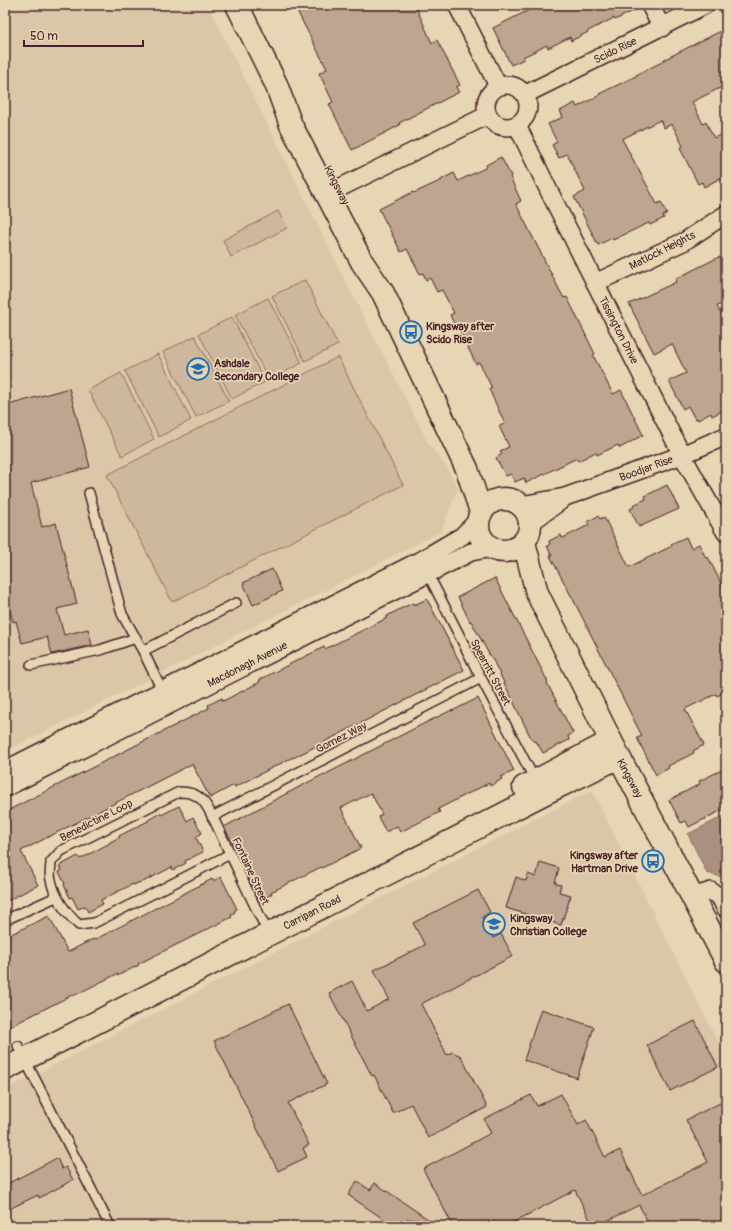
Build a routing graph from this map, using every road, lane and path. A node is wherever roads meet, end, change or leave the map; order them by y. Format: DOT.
graph roads {
  1 [pos="237,5"];
  2 [pos="457,5"];
  3 [pos="650,5"];
  4 [pos="705,5"];
  5 [pos="662,28"];
  6 [pos="498,86"];
  7 [pos="526,94"];
  8 [pos="488,115"];
  9 [pos="517,125"];
  10 [pos="332,191"];
  11 [pos="726,214"];
  12 [pos="595,283"];
  13 [pos="726,436"];
  14 [pos="682,455"];
  15 [pos="467,469"];
  16 [pos="88,493"];
  17 [pos="480,516"];
  18 [pos="520,517"];
  19 [pos="726,533"];
  20 [pos="496,549"];
  21 [pos="424,567"];
  22 [pos="538,593"];
  23 [pos="236,603"];
  24 [pos="136,638"];
  25 [pos="143,651"];
  26 [pos="31,665"];
  27 [pos="481,678"];
  28 [pos="165,697"];
  29 [pos="615,749"];
  30 [pos="5,770"];
  31 [pos="5,788"];
  32 [pos="539,788"];
  33 [pos="212,817"];
  34 [pos="230,854"];
  35 [pos="56,896"];
  36 [pos="692,897"];
  37 [pos="726,909"];
  38 [pos="5,920"];
  39 [pos="265,928"];
  40 [pos="726,961"];
  41 [pos="16,1052"];
  42 [pos="5,1069"];
  43 [pos="110,1226"];
  1 -- 10 [label="main road, Kingsway"];
  2 -- 6 [label="street"];
  3 -- 5 [label="street"];
  4 -- 5 [label="street, Scido Rise"];
  5 -- 7 [label="street, Scido Rise"];
  6 -- 7 [label="street"];
  6 -- 8 [label="street"];
  7 -- 9 [label="street"];
  8 -- 9 [label="street"];
  8 -- 10 [label="street"];
  9 -- 12 [label="street, Tissington Drive"];
  10 -- 15 [label="main road, Kingsway"];
  11 -- 12 [label="street, Matlock Heights"];
  12 -- 14 [label="street, Tissington Drive"];
  13 -- 14 [label="street, Boodjar Rise"];
  14 -- 18 [label="street, Boodjar Rise"];
  14 -- 19 [label="street, Tissington Drive"];
  15 -- 17 [label="main road, Kingsway"];
  15 -- 18 [label="main road, Kingsway"];
  16 -- 24 [label="lane"];
  17 -- 18 [label="main road"];
  17 -- 20 [label="main road, Kingsway"];
  17 -- 21 [label="street, Macdonagh Avenue"];
  18 -- 20 [label="main road"];
  18 -- 22 [label="main road, Kingsway"];
  20 -- 21 [label="street, Macdonagh Avenue"];
  20 -- 22 [label="main road, Kingsway"];
  21 -- 27 [label="lane, Spearritt Street"];
  21 -- 28 [label="street, Macdonagh Avenue"];
  22 -- 29 [label="main road, Kingsway"];
  23 -- 25 [label="lane"];
  24 -- 25 [label="lane"];
  24 -- 26 [label="lane"];
  25 -- 28 [label="lane"];
  27 -- 32 [label="lane, Spearritt Street"];
  27 -- 33 [label="lane, Gomez Way"];
  28 -- 30 [label="street, Macdonagh Avenue"];
  28 -- 31 [label="street, Macdonagh Avenue"];
  29 -- 32 [label="main road, Carripan Road"];
  29 -- 36 [label="main road, Kingsway"];
  32 -- 39 [label="main road, Carripan Road"];
  33 -- 34 [label="lane, Fontaine Street"];
  33 -- 35 [label="lane, Benedictine Loop"];
  34 -- 35 [label="lane, Benedictine Loop"];
  34 -- 39 [label="lane, Fontaine Street"];
  35 -- 38 [label="lane"];
  36 -- 37 [label="street"];
  36 -- 40 [label="main road, Kingsway"];
  39 -- 41 [label="main road, Carripan Road"];
  41 -- 42 [label="main road, Carripan Road"];
  41 -- 43 [label="lane"];
}
